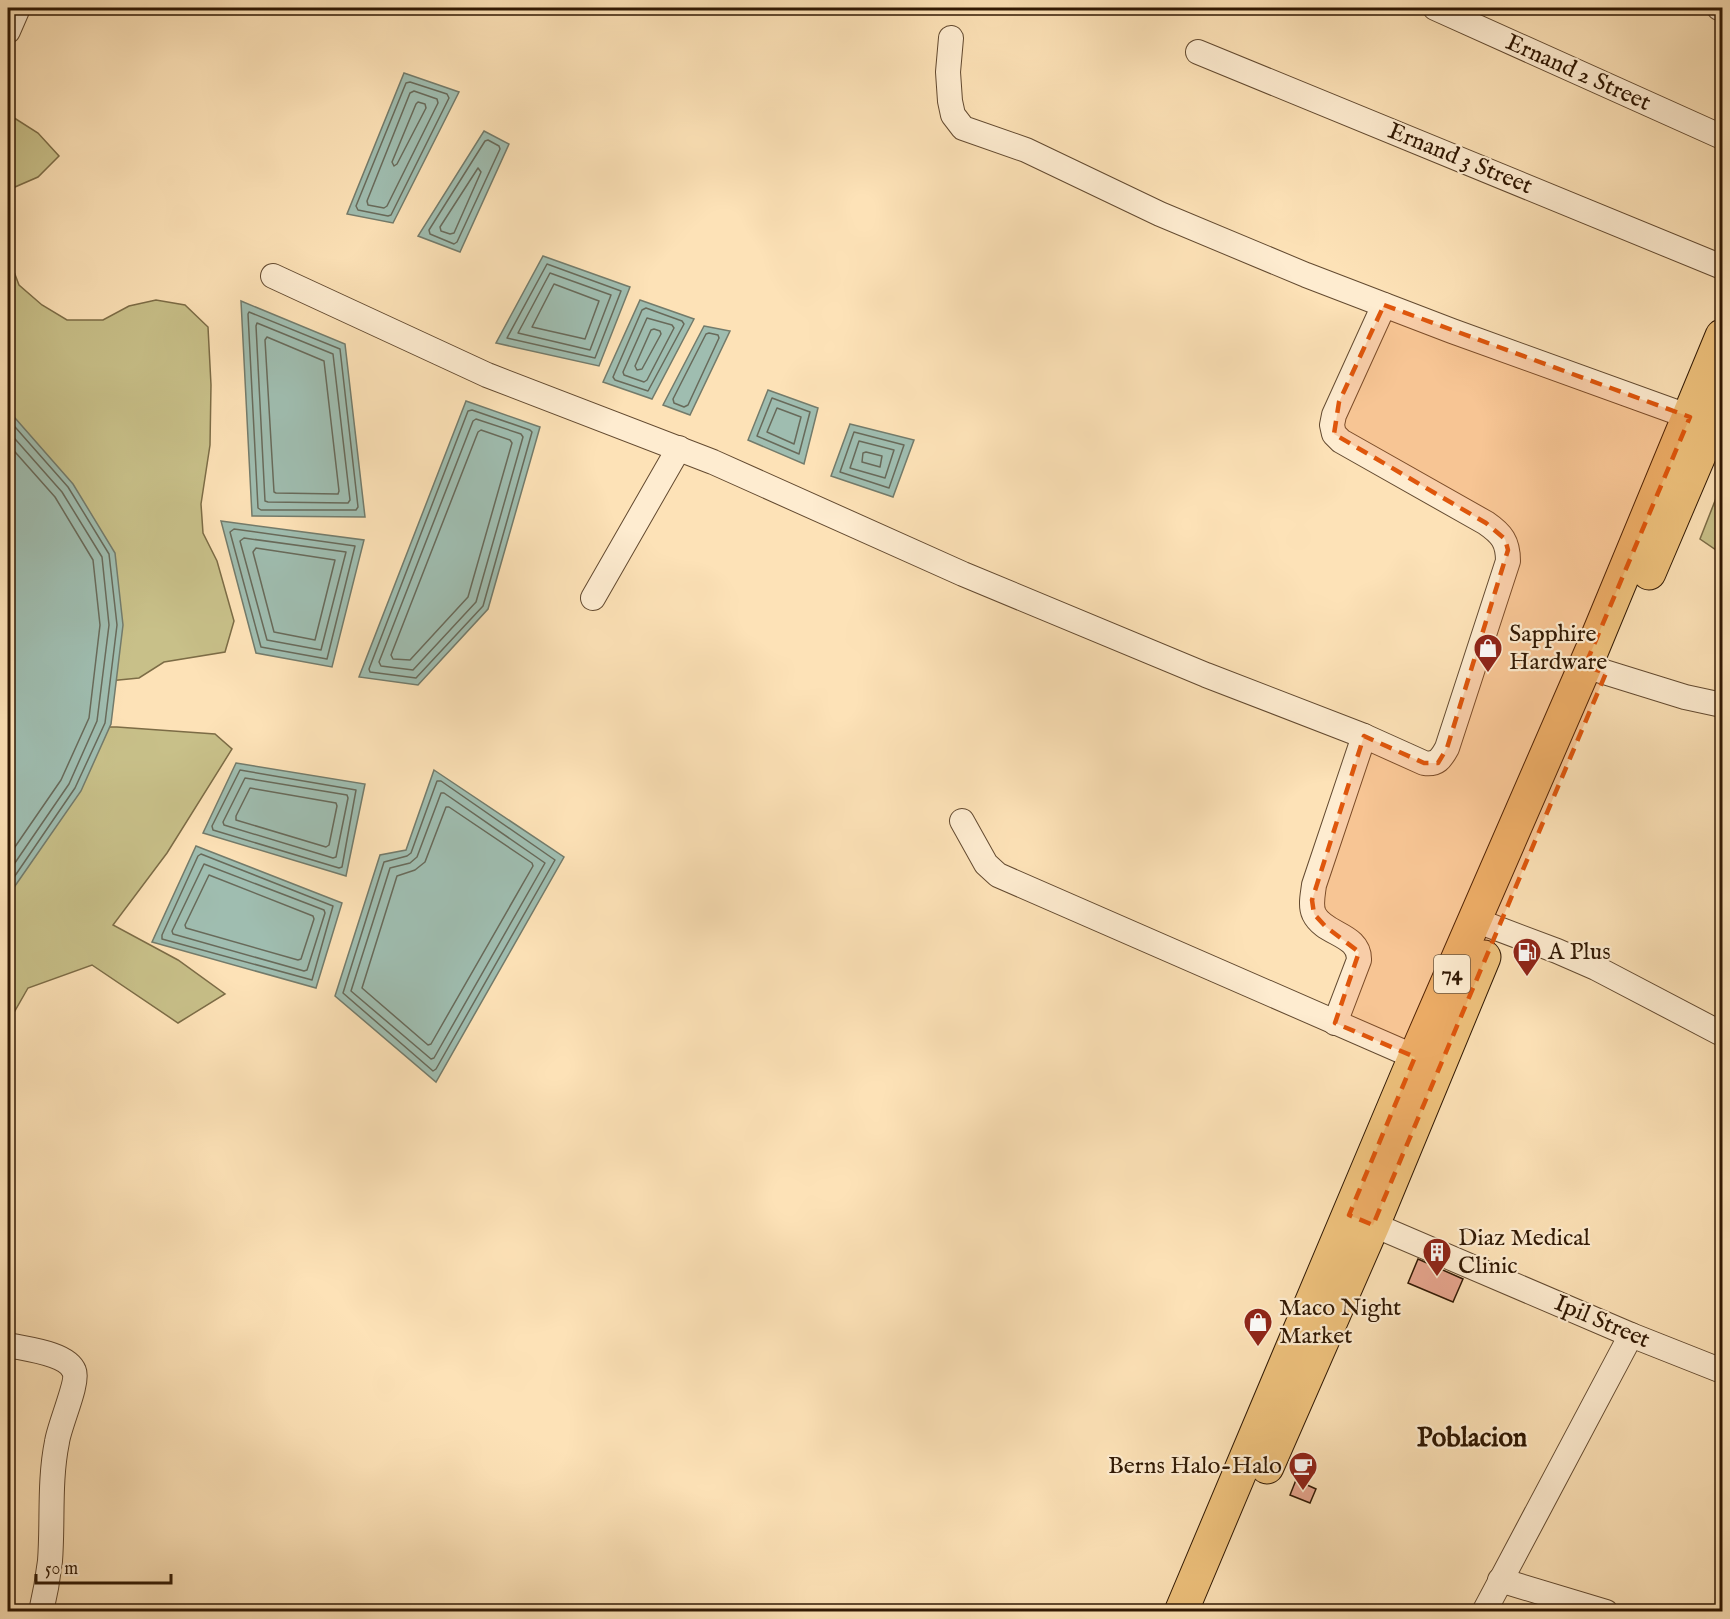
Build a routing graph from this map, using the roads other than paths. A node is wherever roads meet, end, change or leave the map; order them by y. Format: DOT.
graph roads {
  1 [pos="18,8"];
  2 [pos="1435,8"];
  3 [pos="8,31"];
  4 [pos="951,38"];
  5 [pos="1198,52"];
  6 [pos="1722,137"];
  7 [pos="1722,267"];
  8 [pos="273,276"];
  9 [pos="1384,305"];
  10 [pos="1722,336"];
  11 [pos="1717,386"];
  12 [pos="1690,417"];
  13 [pos="679,447"];
  14 [pos="593,598"];
  15 [pos="1595,669"];
  16 [pos="1722,705"];
  17 [pos="1364,736"];
  18 [pos="962,821"];
  19 [pos="1486,924"];
  20 [pos="1335,1023"];
  21 [pos="1722,1034"];
  22 [pos="1415,1057"];
  23 [pos="1361,1220"];
  24 [pos="1631,1335"];
  25 [pos="8,1345"];
  26 [pos="1722,1371"];
  27 [pos="1500,1580"];
  28 [pos="41,1611"];
  29 [pos="1181,1611"];
  30 [pos="1203,1611"];
  31 [pos="1484,1611"];
  32 [pos="1606,1611"];
  1 -- 3 [label="street"];
  2 -- 6 [label="street, Ernand 2 Street"];
  4 -- 9 [label="street"];
  5 -- 7 [label="street, Ernand 3 Street"];
  8 -- 13 [label="street"];
  9 -- 12 [label="street"];
  9 -- 17 [label="street"];
  10 -- 11 [label="highway, 74"];
  11 -- 12 [label="highway, 74"];
  11 -- 15 [label="highway, 74"];
  12 -- 15 [label="highway, 74"];
  13 -- 14 [label="street"];
  13 -- 17 [label="street"];
  15 -- 16 [label="street"];
  15 -- 19 [label="highway, 74"];
  17 -- 20 [label="street"];
  18 -- 20 [label="street"];
  19 -- 21 [label="street"];
  19 -- 22 [label="highway, 74"];
  19 -- 23 [label="highway, 74"];
  20 -- 22 [label="street"];
  22 -- 23 [label="highway, 74"];
  23 -- 24 [label="street, Ipil Street"];
  23 -- 29 [label="highway, 74"];
  23 -- 30 [label="highway, 74"];
  24 -- 26 [label="street, Ipil Street"];
  24 -- 27 [label="street"];
  25 -- 28 [label="street"];
  27 -- 31 [label="street"];
  27 -- 32 [label="street"];
}
